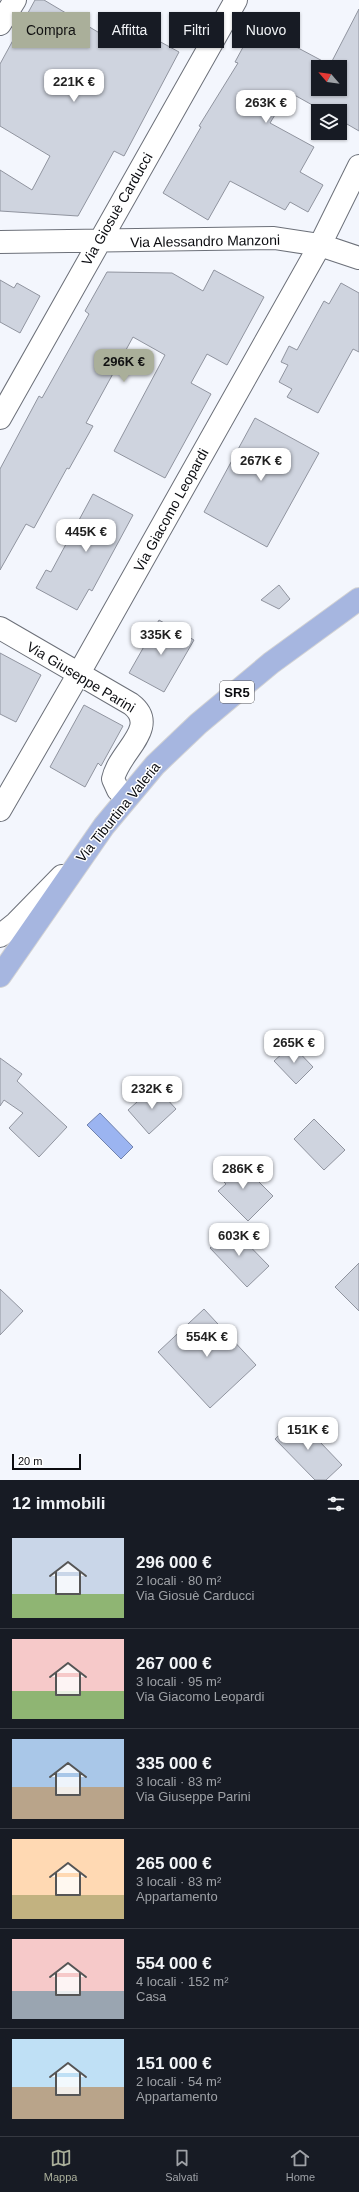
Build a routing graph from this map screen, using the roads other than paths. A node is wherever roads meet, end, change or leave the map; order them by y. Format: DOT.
graph roads {
  1 [pos="15,0"];
  2 [pos="236,0"];
  3 [pos="0,24"];
  4 [pos="359,166"];
  5 [pos="0,242"];
  6 [pos="98,242"];
  7 [pos="320,245"];
  8 [pos="359,258"];
  9 [pos="0,418"];
  10 [pos="359,599"];
  11 [pos="0,628"];
  12 [pos="78,675"];
  13 [pos="126,797"];
  14 [pos="0,810"];
  15 [pos="84,854"];
  16 [pos="0,936"];
  17 [pos="0,976"];
  1 -- 3 [label="street"];
  2 -- 6 [label="street, Via Giosuè Carducci"];
  4 -- 7 [label="street, Via Giacomo Leopardi"];
  5 -- 6 [label="street, Via Alessandro Manzoni"];
  6 -- 7 [label="street, Via Alessandro Manzoni"];
  6 -- 9 [label="street, Via Giosuè Carducci"];
  7 -- 8 [label="street, Via Alessandro Manzoni"];
  7 -- 12 [label="street, Via Giacomo Leopardi"];
  10 -- 13 [label="main road, Via Tiburtina Valeria / SR5"];
  11 -- 12 [label="street, Via Giuseppe Parini"];
  12 -- 13 [label="street, Via Giuseppe Parini"];
  12 -- 14 [label="street, Via Giacomo Leopardi"];
  13 -- 15 [label="main road, Via Tiburtina Valeria / SR5"];
  15 -- 16 [label="street"];
  15 -- 17 [label="main road, Via Tiburtina Valeria / SR5"];
}
